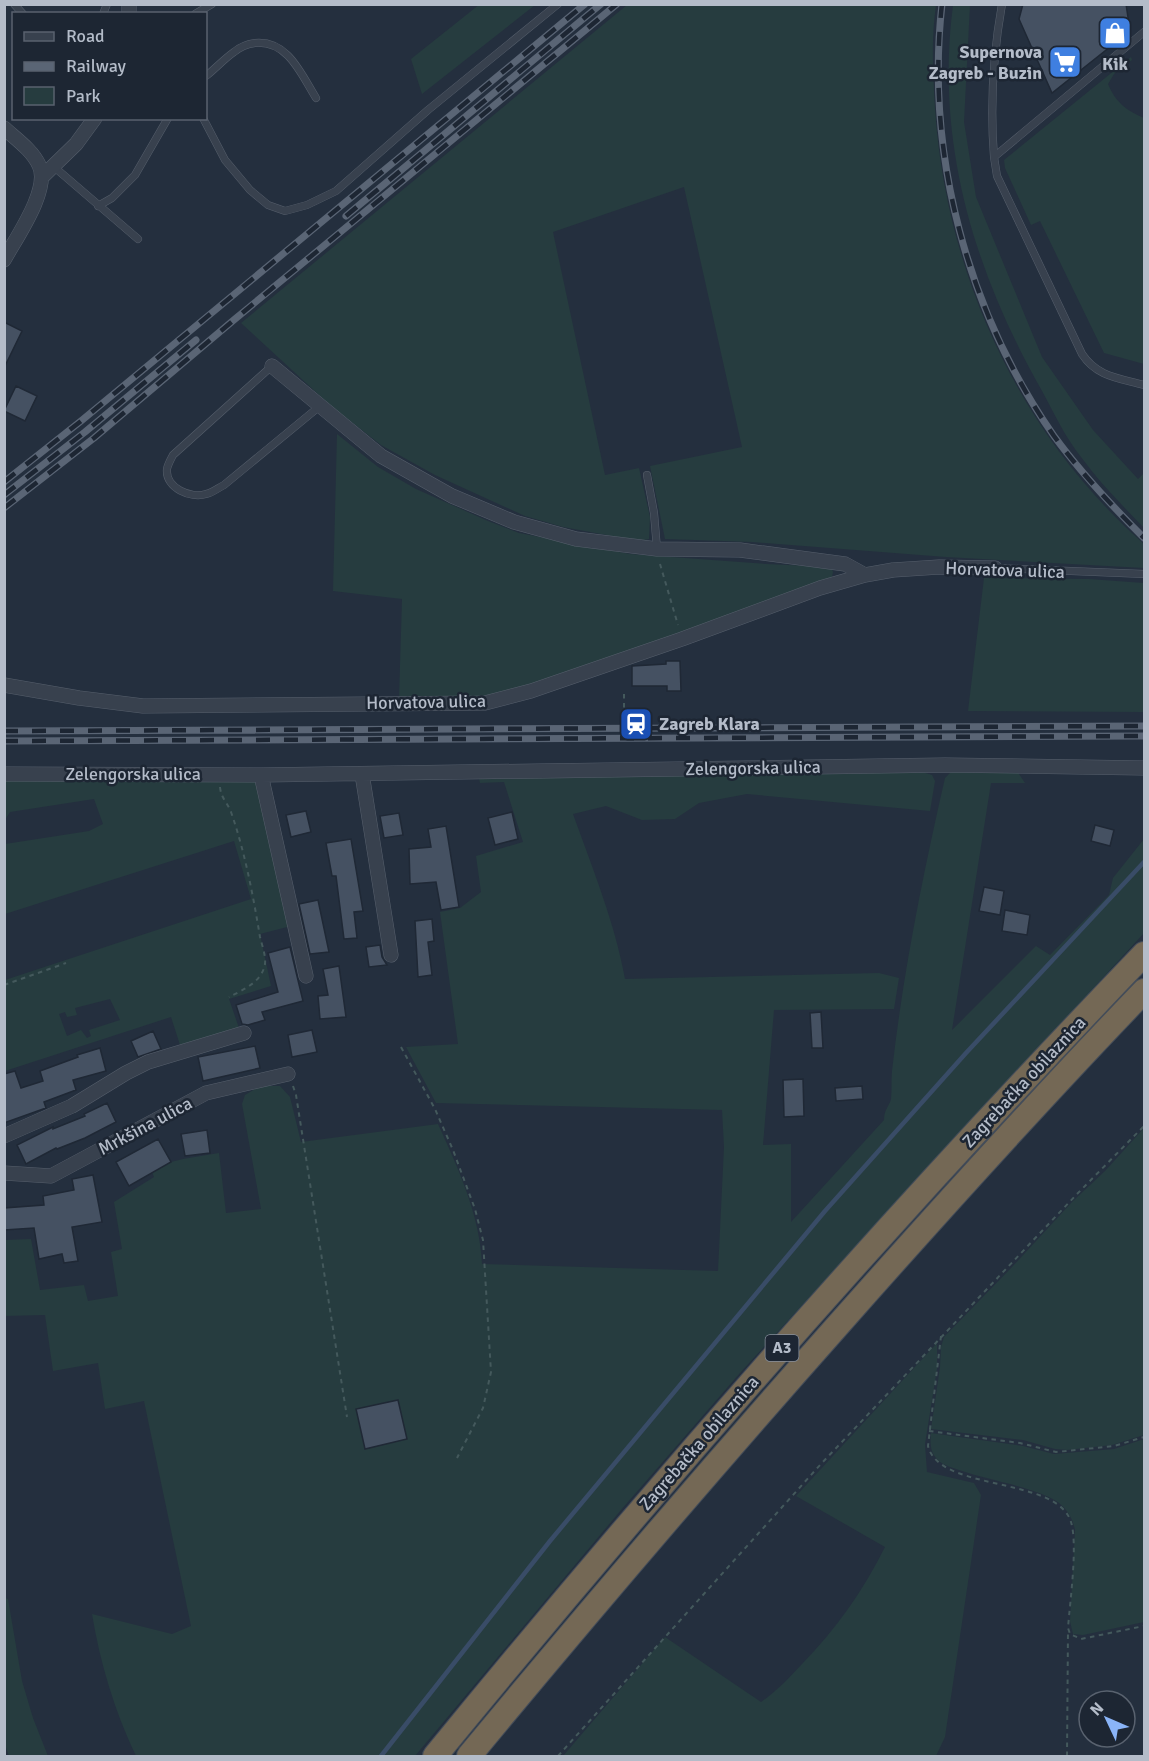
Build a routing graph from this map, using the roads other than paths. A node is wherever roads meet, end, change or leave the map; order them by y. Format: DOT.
graph roads {
  1 [pos="212,4"];
  2 [pos="558,4"];
  3 [pos="1002,4"];
  4 [pos="198,12"];
  5 [pos="1144,32"];
  6 [pos="207,75"];
  7 [pos="316,98"];
  8 [pos="94,120"];
  9 [pos="167,120"];
  10 [pos="203,120"];
  11 [pos="4,128"];
  12 [pos="994,157"];
  13 [pos="53,166"];
  14 [pos="42,177"];
  15 [pos="98,207"];
  16 [pos="138,239"];
  17 [pos="4,260"];
  18 [pos="272,366"];
  19 [pos="1144,385"];
  20 [pos="320,406"];
  21 [pos="647,475"];
  22 [pos="657,549"];
  23 [pos="995,568"];
  24 [pos="1144,574"];
  25 [pos="865,575"];
  26 [pos="4,685"];
  27 [pos="1144,768"];
  28 [pos="4,774"];
  29 [pos="362,774"];
  30 [pos="261,775"];
  31 [pos="1144,954"];
  32 [pos="391,955"];
  33 [pos="306,976"];
  34 [pos="1144,991"];
  35 [pos="244,1033"];
  36 [pos="288,1074"];
  37 [pos="4,1136"];
  38 [pos="4,1173"];
  39 [pos="435,1756"];
  40 [pos="469,1756"];
  1 -- 4 [label="lane"];
  2 -- 10 [label="lane"];
  3 -- 12 [label="lane"];
  5 -- 12 [label="lane"];
  6 -- 7 [label="lane"];
  8 -- 13 [label="street"];
  9 -- 15 [label="lane"];
  11 -- 14 [label="street"];
  12 -- 19 [label="lane"];
  13 -- 14 [label="street"];
  13 -- 15 [label="lane"];
  14 -- 17 [label="street"];
  15 -- 16 [label="lane"];
  18 -- 20 [label="street"];
  18 -- 20 [label="lane"];
  20 -- 22 [label="street"];
  21 -- 22 [label="lane"];
  22 -- 25 [label="street"];
  23 -- 24 [label="lane, Horvatova ulica"];
  23 -- 25 [label="street, Horvatova ulica"];
  25 -- 26 [label="street, Horvatova ulica"];
  27 -- 29 [label="street, Zelengorska ulica"];
  28 -- 30 [label="street, Zelengorska ulica"];
  29 -- 30 [label="street, Zelengorska ulica"];
  29 -- 32 [label="street"];
  30 -- 33 [label="street"];
  31 -- 39 [label="highway, Zagrebačka obilaznica / A3"];
  34 -- 40 [label="highway, Zagrebačka obilaznica / A3"];
  35 -- 37 [label="street"];
  36 -- 38 [label="street, Mrkšina ulica"];
}
